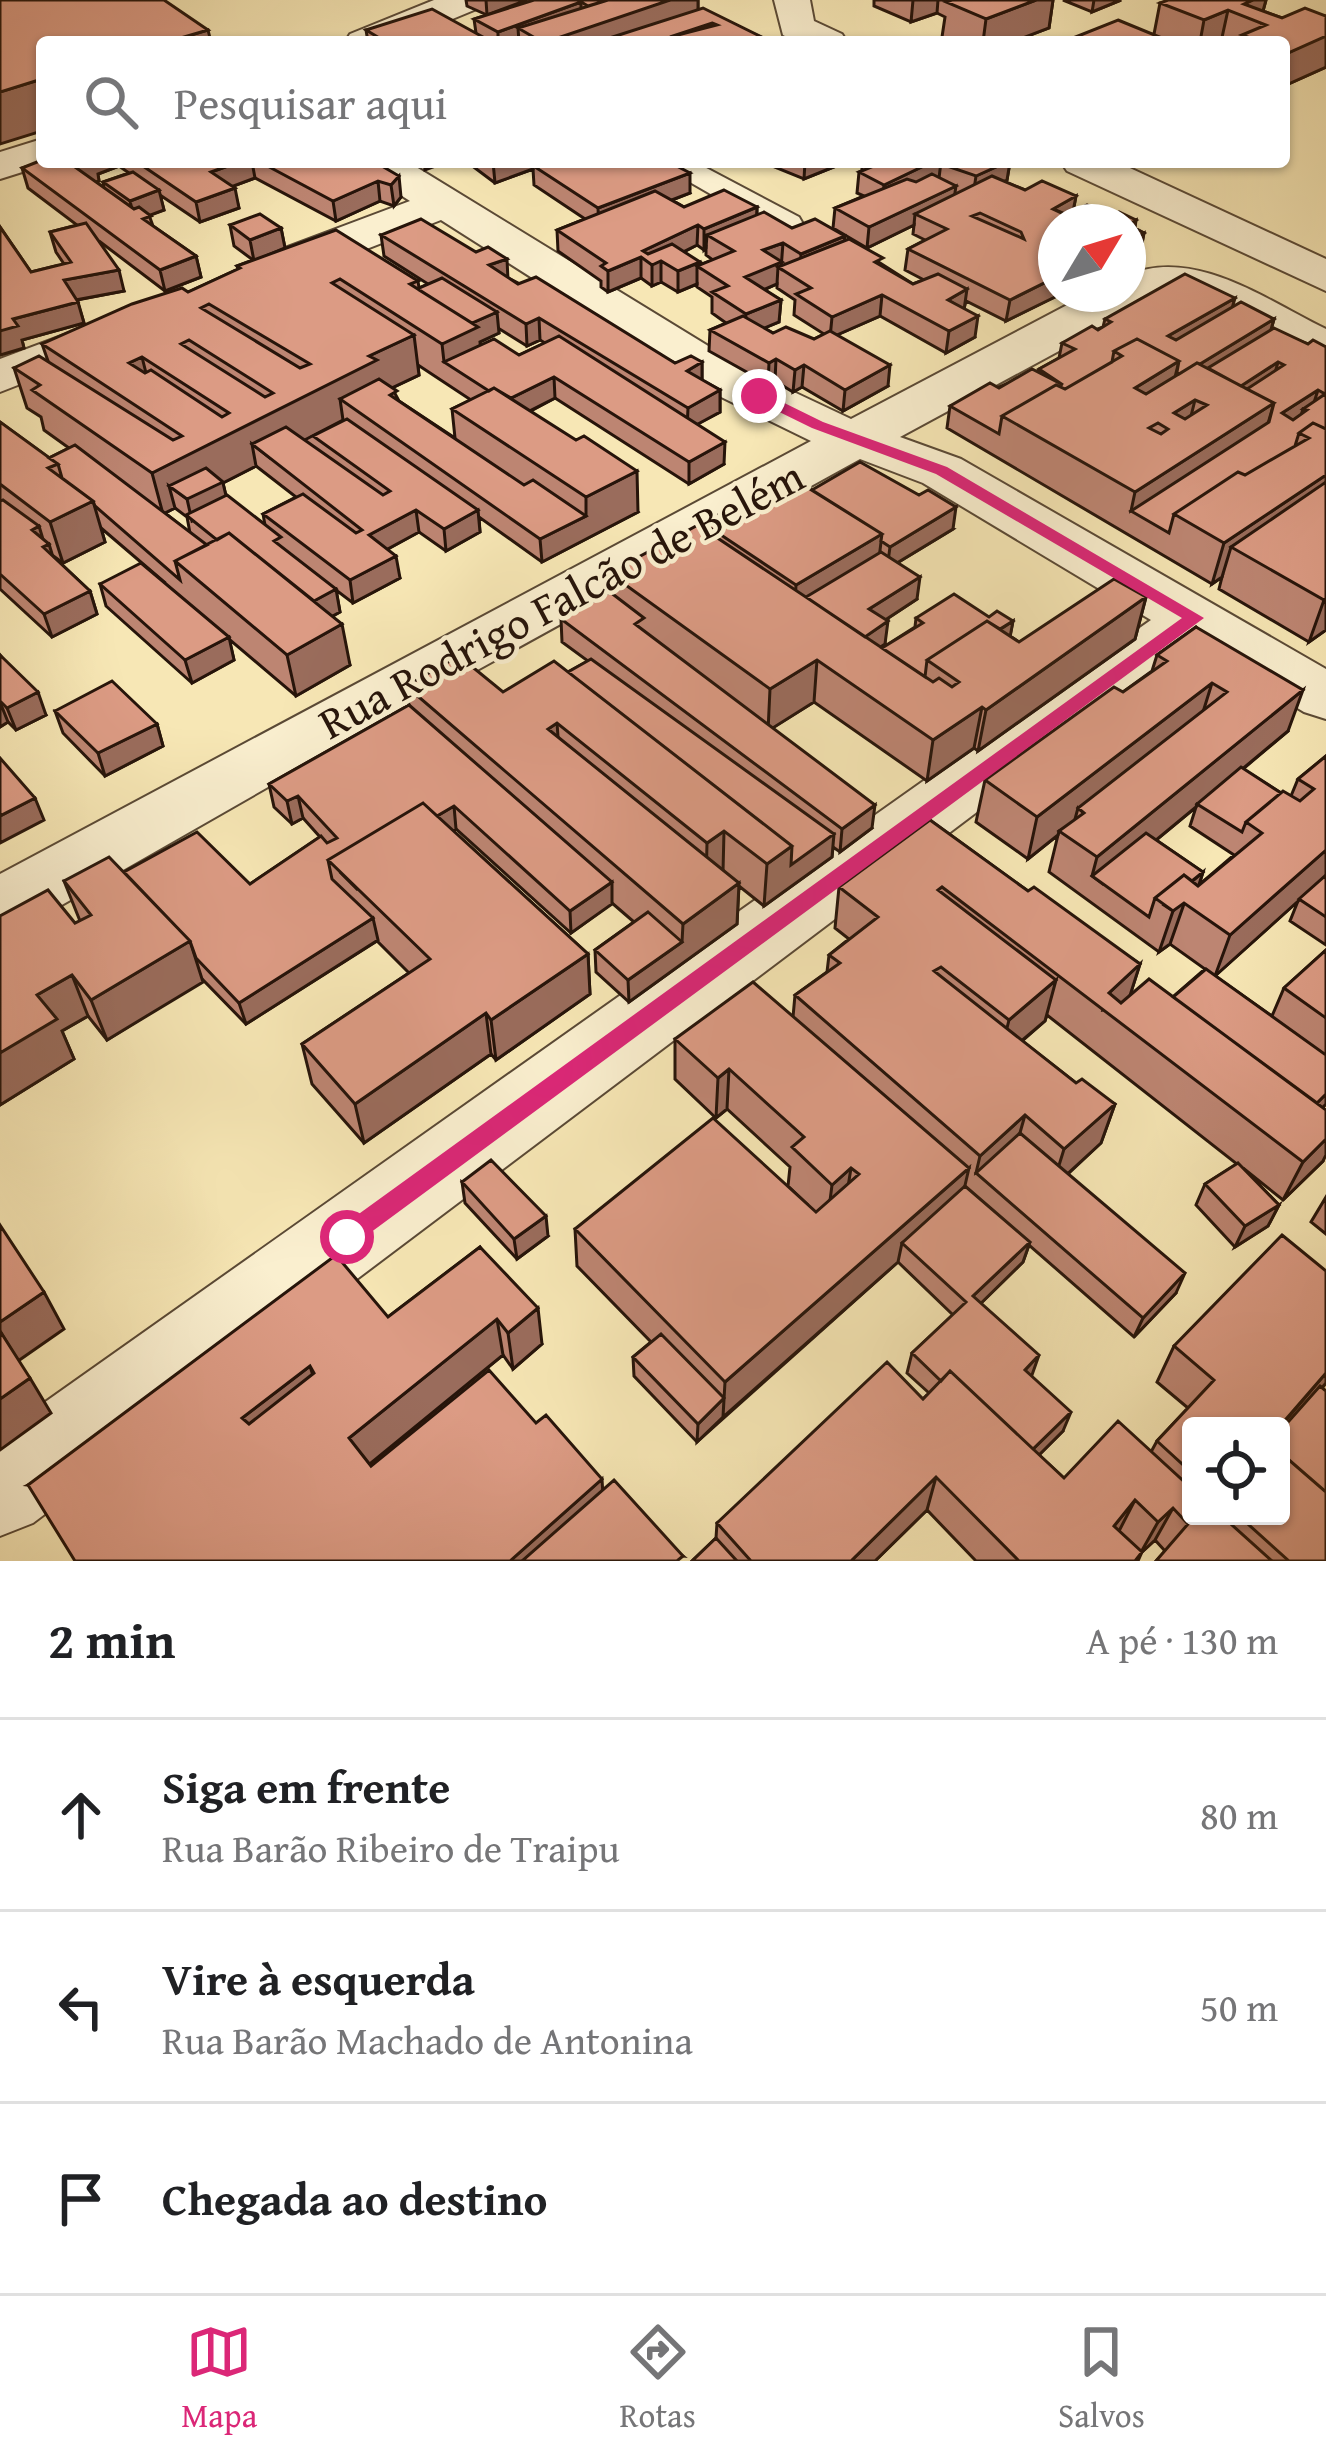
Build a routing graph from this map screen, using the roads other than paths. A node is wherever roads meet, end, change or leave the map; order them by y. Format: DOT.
graph roads {
  1 [pos="466,0"];
  2 [pos="793,0"];
  3 [pos="411,23"];
  4 [pos="379,36"];
  5 [pos="435,36"];
  6 [pos="815,36"];
  7 [pos="36,154"];
  8 [pos="0,166"];
  9 [pos="388,168"];
  10 [pos="682,168"];
  11 [pos="1095,168"];
  12 [pos="446,203"];
  13 [pos="787,224"];
  14 [pos="1326,277"];
  15 [pos="1146,287"];
  16 [pos="222,289"];
  17 [pos="1091,312"];
  18 [pos="141,320"];
  19 [pos="1326,348"];
  20 [pos="0,376"];
  21 [pos="860,439"];
  22 [pos="1195,618"];
  23 [pos="1326,697"];
  24 [pos="0,907"];
  25 [pos="0,1490"];
  1 -- 3 [label="street"];
  2 -- 6 [label="street"];
  3 -- 4 [label="street"];
  3 -- 5 [label="lane"];
  7 -- 8 [label="street"];
  9 -- 12 [label="street"];
  10 -- 13 [label="lane"];
  11 -- 14 [label="street"];
  12 -- 16 [label="street"];
  12 -- 21 [label="street"];
  15 -- 19 [label="street"];
  17 -- 21 [label="street, Rua Rodrigo Falcão de Belém"];
  18 -- 20 [label="street"];
  21 -- 22 [label="street"];
  21 -- 24 [label="street, Rua Rodrigo Falcão de Belém"];
  22 -- 23 [label="street"];
  22 -- 25 [label="street"];
}
